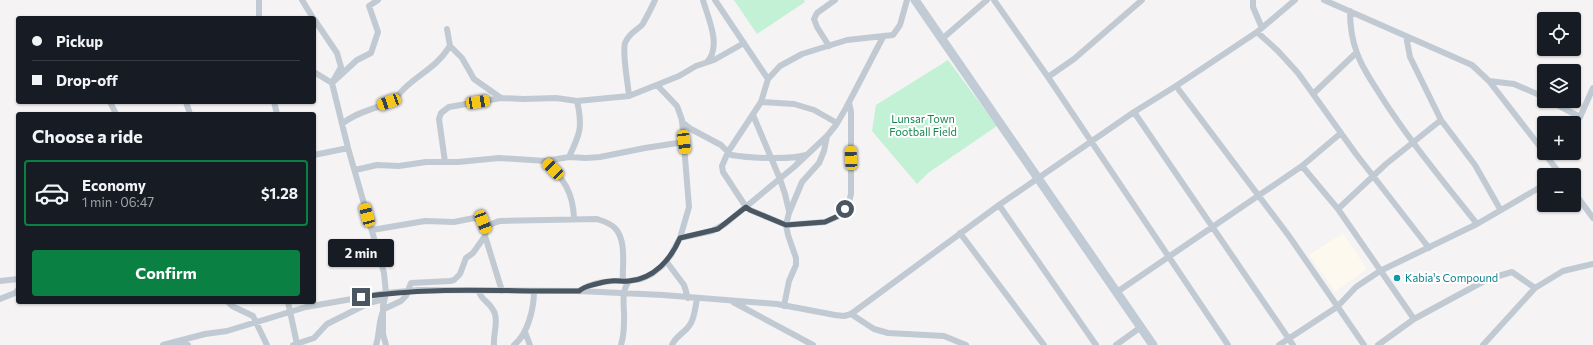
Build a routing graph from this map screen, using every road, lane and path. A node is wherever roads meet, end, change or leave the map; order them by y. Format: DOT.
graph roads {
  1 [pos="259,0"];
  2 [pos="302,0"];
  3 [pos="378,0"];
  4 [pos="655,0"];
  5 [pos="704,0"];
  6 [pos="715,0"];
  7 [pos="835,0"];
  8 [pos="908,0"];
  9 [pos="915,0"];
  10 [pos="987,0"];
  11 [pos="994,0"];
  12 [pos="1142,0"];
  13 [pos="1253,0"];
  14 [pos="1295,0"];
  15 [pos="1324,0"];
  16 [pos="368,3"];
  17 [pos="1350,11"];
  18 [pos="258,16"];
  19 [pos="312,16"];
  20 [pos="316,22"];
  21 [pos="447,29"];
  22 [pos="1259,30"];
  23 [pos="1406,36"];
  24 [pos="883,37"];
  25 [pos="942,39"];
  26 [pos="744,43"];
  27 [pos="450,46"];
  28 [pos="829,46"];
  29 [pos="1356,53"];
  30 [pos="707,62"];
  31 [pos="316,73"];
  32 [pos="1048,77"];
  33 [pos="768,79"];
  34 [pos="1489,81"];
  35 [pos="332,83"];
  36 [pos="657,85"];
  37 [pos="1176,86"];
  38 [pos="1593,88"];
  39 [pos="1314,93"];
  40 [pos="1537,94"];
  41 [pos="629,96"];
  42 [pos="501,98"];
  43 [pos="577,101"];
  44 [pos="761,102"];
  45 [pos="849,102"];
  46 [pos="1563,108"];
  47 [pos="1134,112"];
  48 [pos="753,115"];
  49 [pos="1441,120"];
  50 [pos="682,122"];
  51 [pos="837,123"];
  52 [pos="342,124"];
  53 [pos="1341,133"];
  54 [pos="827,136"];
  55 [pos="1091,141"];
  56 [pos="684,142"];
  57 [pos="1412,142"];
  58 [pos="1537,144"];
  59 [pos="348,148"];
  60 [pos="728,152"];
  61 [pos="316,155"];
  62 [pos="807,155"];
  63 [pos="569,157"];
  64 [pos="770,157"];
  65 [pos="1549,160"];
  66 [pos="546,161"];
  67 [pos="445,162"];
  68 [pos="1302,166"];
  69 [pos="1556,168"];
  70 [pos="355,170"];
  71 [pos="1374,176"];
  72 [pos="1039,178"];
  73 [pos="780,179"];
  74 [pos="1537,189"];
  75 [pos="1258,195"];
  76 [pos="1581,202"];
  77 [pos="999,205"];
  78 [pos="746,207"];
  79 [pos="1338,209"];
  80 [pos="1500,209"];
  81 [pos="789,213"];
  82 [pos="574,218"];
  83 [pos="1593,218"];
  84 [pos="1476,224"];
  85 [pos="786,225"];
  86 [pos="1212,227"];
  87 [pos="372,230"];
  88 [pos="486,233"];
  89 [pos="960,233"];
  90 [pos="680,238"];
  91 [pos="1429,248"];
  92 [pos="1168,257"];
  93 [pos="666,260"];
  94 [pos="1593,264"];
  95 [pos="1380,271"];
  96 [pos="16,279"];
  97 [pos="0,281"];
  98 [pos="624,285"];
  99 [pos="1535,288"];
  100 [pos="479,291"];
  101 [pos="502,291"];
  102 [pos="534,291"];
  103 [pos="579,291"];
  104 [pos="406,292"];
  105 [pos="1117,292"];
  106 [pos="16,293"];
  107 [pos="385,296"];
  108 [pos="688,298"];
  109 [pos="697,299"];
  110 [pos="0,300"];
  111 [pos="730,300"];
  112 [pos="230,304"];
  113 [pos="288,304"];
  114 [pos="784,306"];
  115 [pos="1337,307"];
  116 [pos="384,309"];
  117 [pos="290,312"];
  118 [pos="851,314"];
  119 [pos="1414,319"];
  120 [pos="257,322"];
  121 [pos="1141,327"];
  122 [pos="525,332"];
  123 [pos="1288,339"];
  124 [pos="177,342"];
  125 [pos="163,345"];
  126 [pos="188,345"];
  127 [pos="267,345"];
  128 [pos="295,345"];
  129 [pos="376,345"];
  130 [pos="386,345"];
  131 [pos="494,345"];
  132 [pos="514,345"];
  133 [pos="530,345"];
  134 [pos="621,345"];
  135 [pos="672,345"];
  136 [pos="813,345"];
  137 [pos="966,345"];
  138 [pos="1044,345"];
  139 [pos="1096,345"];
  140 [pos="1116,345"];
  141 [pos="1153,345"];
  142 [pos="1228,345"];
  143 [pos="1279,345"];
  144 [pos="1293,345"];
  145 [pos="1364,345"];
  146 [pos="1378,345"];
  147 [pos="1483,345"];
  1 -- 18 [label="street"];
  2 -- 19 [label="street"];
  3 -- 16 [label="street"];
  4 -- 41 [label="street"];
  5 -- 30 [label="street"];
  6 -- 26 [label="street"];
  7 -- 28 [label="street"];
  8 -- 24 [label="street"];
  9 -- 25 [label="street"];
  10 -- 25 [label="street"];
  11 -- 32 [label="street"];
  12 -- 32 [label="street"];
  13 -- 22 [label="street"];
  14 -- 22 [label="street"];
  15 -- 17 [label="street"];
  16 -- 35 [label="street"];
  17 -- 23 [label="street"];
  17 -- 29 [label="street"];
  20 -- 35 [label="street"];
  21 -- 27 [label="street"];
  22 -- 37 [label="street"];
  22 -- 39 [label="street"];
  23 -- 34 [label="street"];
  23 -- 49 [label="street"];
  24 -- 28 [label="street"];
  24 -- 45 [label="street"];
  25 -- 72 [label="street"];
  26 -- 30 [label="street"];
  26 -- 33 [label="street"];
  27 -- 42 [label="street"];
  27 -- 52 [label="street"];
  28 -- 33 [label="street"];
  29 -- 39 [label="street"];
  29 -- 57 [label="street"];
  30 -- 36 [label="street"];
  31 -- 35 [label="street"];
  32 -- 55 [label="street"];
  33 -- 44 [label="street"];
  34 -- 40 [label="street"];
  34 -- 58 [label="street"];
  35 -- 52 [label="street"];
  36 -- 41 [label="street"];
  36 -- 50 [label="street"];
  37 -- 47 [label="street"];
  37 -- 75 [label="street"];
  38 -- 46 [label="street"];
  39 -- 53 [label="street"];
  41 -- 43 [label="street"];
  42 -- 43 [label="street"];
  42 -- 67 [label="street"];
  43 -- 63 [label="street"];
  44 -- 48 [label="street"];
  44 -- 51 [label="street"];
  45 -- 51 [label="street"];
  45 -- 85 [label="street"];
  47 -- 55 [label="street"];
  47 -- 86 [label="street"];
  48 -- 60 [label="street"];
  48 -- 64 [label="street"];
  49 -- 57 [label="street"];
  49 -- 80 [label="street"];
  50 -- 56 [label="street"];
  50 -- 60 [label="street"];
  51 -- 54 [label="street"];
  52 -- 59 [label="street"];
  53 -- 68 [label="street"];
  53 -- 71 [label="street"];
  54 -- 62 [label="street"];
  54 -- 81 [label="street"];
  55 -- 72 [label="street"];
  55 -- 92 [label="street"];
  56 -- 63 [label="street"];
  56 -- 90 [label="street"];
  57 -- 71 [label="street"];
  57 -- 84 [label="street"];
  59 -- 61 [label="street"];
  59 -- 70 [label="street"];
  60 -- 64 [label="street"];
  60 -- 78 [label="street"];
  62 -- 64 [label="street"];
  62 -- 73 [label="street"];
  63 -- 66 [label="street"];
  64 -- 73 [label="street"];
  65 -- 69 [label="street"];
  66 -- 67 [label="street"];
  66 -- 82 [label="street"];
  67 -- 70 [label="street"];
  68 -- 75 [label="street"];
  68 -- 79 [label="street"];
  70 -- 87 [label="street"];
  71 -- 79 [label="street"];
  71 -- 91 [label="street"];
  72 -- 77 [label="street"];
  72 -- 105 [label="street"];
  73 -- 78 [label="street"];
  73 -- 81 [label="street"];
  74 -- 80 [label="street"];
  75 -- 86 [label="street"];
  75 -- 115 [label="street"];
  76 -- 83 [label="street"];
  77 -- 89 [label="street"];
  77 -- 139 [label="street"];
  78 -- 85 [label="street"];
  78 -- 90 [label="street"];
  79 -- 95 [label="street"];
  80 -- 84 [label="street"];
  81 -- 85 [label="street"];
  82 -- 88 [label="street"];
  82 -- 98 [label="street"];
  84 -- 91 [label="street"];
  85 -- 114 [label="street"];
  86 -- 92 [label="street"];
  86 -- 123 [label="street"];
  87 -- 88 [label="street"];
  87 -- 107 [label="street"];
  88 -- 101 [label="street"];
  88 -- 104 [label="street"];
  89 -- 118 [label="street"];
  89 -- 138 [label="street"];
  90 -- 93 [label="street"];
  91 -- 95 [label="street"];
  92 -- 105 [label="street"];
  92 -- 142 [label="street"];
  93 -- 98 [label="street"];
  93 -- 108 [label="street"];
  94 -- 99 [label="street"];
  95 -- 115 [label="street"];
  95 -- 119 [label="street"];
  96 -- 97 [label="street"];
  98 -- 103 [label="street"];
  98 -- 103 [label="street"];
  98 -- 108 [label="street"];
  98 -- 134 [label="street"];
  99 -- 119 [label="street"];
  99 -- 147 [label="street"];
  100 -- 101 [label="street"];
  100 -- 104 [label="street"];
  100 -- 131 [label="street"];
  101 -- 102 [label="street"];
  102 -- 103 [label="street"];
  102 -- 122 [label="street"];
  104 -- 107 [label="street"];
  104 -- 116 [label="street"];
  105 -- 121 [label="street"];
  106 -- 110 [label="street"];
  107 -- 116 [label="street"];
  107 -- 117 [label="street"];
  107 -- 128 [label="street"];
  108 -- 109 [label="street"];
  109 -- 111 [label="street"];
  109 -- 135 [label="street"];
  111 -- 114 [label="street"];
  111 -- 136 [label="street"];
  112 -- 120 [label="street"];
  113 -- 117 [label="street"];
  114 -- 118 [label="street"];
  115 -- 123 [label="street"];
  115 -- 145 [label="street"];
  116 -- 129 [label="street"];
  116 -- 130 [label="street"];
  117 -- 120 [label="street"];
  117 -- 128 [label="street"];
  118 -- 137 [label="street"];
  119 -- 146 [label="street"];
  120 -- 124 [label="street"];
  120 -- 127 [label="street"];
  121 -- 140 [label="street"];
  121 -- 141 [label="street"];
  122 -- 132 [label="street"];
  122 -- 133 [label="street"];
  123 -- 143 [label="street"];
  123 -- 144 [label="street"];
  124 -- 125 [label="street"];
  124 -- 126 [label="street"];
}
